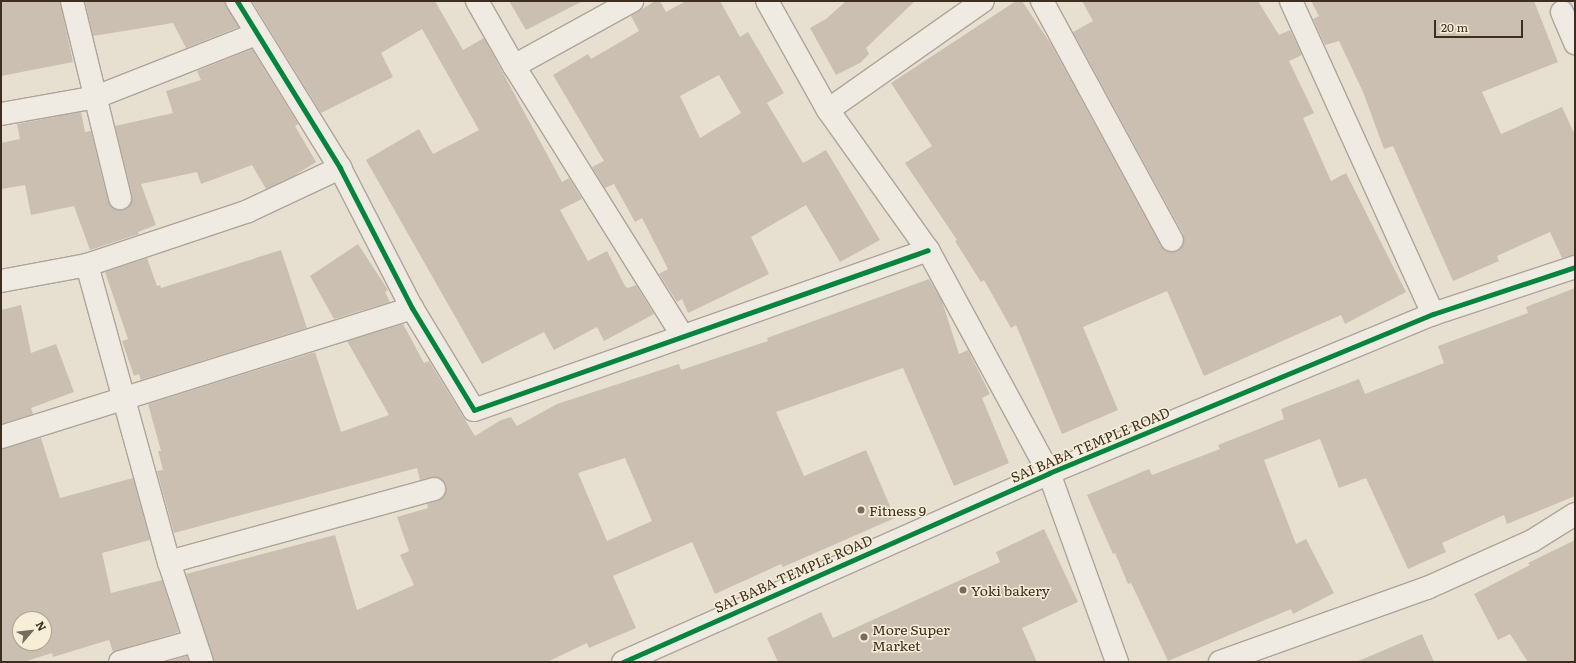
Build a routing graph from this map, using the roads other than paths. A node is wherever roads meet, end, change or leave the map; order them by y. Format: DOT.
graph roads {
  1 [pos="72,1"];
  2 [pos="237,1"];
  3 [pos="477,1"];
  4 [pos="632,1"];
  5 [pos="767,1"];
  6 [pos="983,1"];
  7 [pos="1042,1"];
  8 [pos="1291,1"];
  9 [pos="1562,12"];
  10 [pos="256,34"];
  11 [pos="1575,43"];
  12 [pos="514,66"];
  13 [pos="96,97"];
  14 [pos="828,110"];
  15 [pos="1,114"];
  16 [pos="340,168"];
  17 [pos="120,198"];
  18 [pos="1172,240"];
  19 [pos="928,250"];
  20 [pos="86,265"];
  21 [pos="1575,267"];
  22 [pos="1,281"];
  23 [pos="412,308"];
  24 [pos="1433,314"];
  25 [pos="683,336"];
  26 [pos="125,397"];
  27 [pos="1,437"];
  28 [pos="1049,473"];
  29 [pos="434,489"];
  30 [pos="1575,514"];
  31 [pos="169,562"];
  32 [pos="194,641"];
  33 [pos="120,662"];
  34 [pos="202,662"];
  35 [pos="623,662"];
  36 [pos="1117,662"];
  37 [pos="1220,662"];
  1 -- 13 [label="street"];
  2 -- 10 [label="street"];
  3 -- 12 [label="street"];
  4 -- 12 [label="street"];
  5 -- 14 [label="street"];
  6 -- 14 [label="street"];
  7 -- 18 [label="street"];
  8 -- 24 [label="street"];
  9 -- 11 [label="street"];
  10 -- 13 [label="street"];
  10 -- 16 [label="street"];
  12 -- 25 [label="street"];
  13 -- 15 [label="street"];
  13 -- 17 [label="street"];
  14 -- 19 [label="street"];
  16 -- 20 [label="street"];
  16 -- 23 [label="street"];
  19 -- 25 [label="street"];
  19 -- 28 [label="street"];
  20 -- 22 [label="street"];
  20 -- 26 [label="street"];
  21 -- 24 [label="street, SAI BABA TEMPLE ROAD"];
  23 -- 25 [label="street"];
  23 -- 26 [label="street"];
  24 -- 28 [label="street, SAI BABA TEMPLE ROAD"];
  26 -- 27 [label="street"];
  26 -- 31 [label="street"];
  28 -- 35 [label="street, SAI BABA TEMPLE ROAD"];
  28 -- 36 [label="street"];
  29 -- 31 [label="street"];
  30 -- 37 [label="street"];
  31 -- 32 [label="street"];
  32 -- 33 [label="street"];
  32 -- 34 [label="street"];
}
